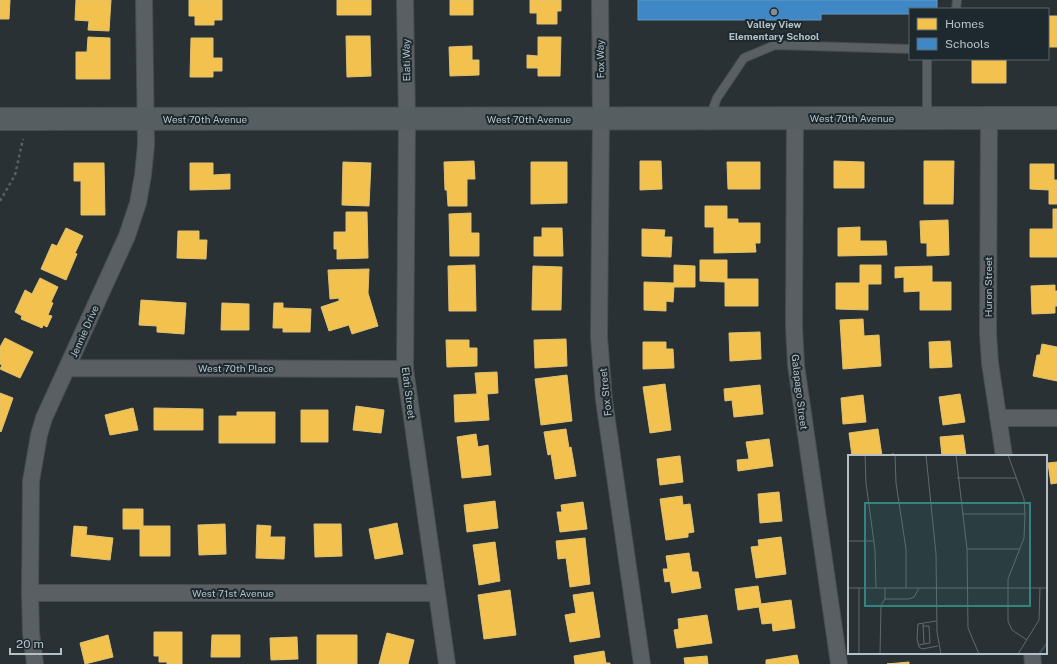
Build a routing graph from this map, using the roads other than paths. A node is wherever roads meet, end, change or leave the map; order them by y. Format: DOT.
graph roads {
  1 [pos="144,0"];
  2 [pos="405,0"];
  3 [pos="600,0"];
  4 [pos="909,49"];
  5 [pos="927,60"];
  6 [pos="601,118"];
  7 [pos="709,118"];
  8 [pos="795,118"];
  9 [pos="927,118"];
  10 [pos="989,118"];
  11 [pos="1057,118"];
  12 [pos="0,119"];
  13 [pos="146,119"];
  14 [pos="407,119"];
  15 [pos="68,368"];
  16 [pos="405,369"];
  17 [pos="998,418"];
  18 [pos="1057,418"];
  19 [pos="1004,455"];
  20 [pos="30,593"];
  21 [pos="436,593"];
  22 [pos="1032,654"];
  23 [pos="36,664"];
  24 [pos="447,664"];
  25 [pos="642,664"];
  26 [pos="839,664"];
  27 [pos="1033,664"];
  1 -- 13 [label="street, Jennie Drive"];
  2 -- 14 [label="street, Elati Way"];
  3 -- 6 [label="street, Fox Way"];
  4 -- 7 [label="lane"];
  5 -- 9 [label="lane"];
  6 -- 7 [label="main road, West 70th Avenue"];
  6 -- 14 [label="main road, West 70th Avenue"];
  6 -- 25 [label="street, Fox Street"];
  7 -- 8 [label="main road, West 70th Avenue"];
  8 -- 9 [label="main road, West 70th Avenue"];
  8 -- 26 [label="street, Galapago Street"];
  9 -- 10 [label="main road, West 70th Avenue"];
  10 -- 11 [label="main road, West 70th Avenue"];
  10 -- 17 [label="street, Huron Street"];
  12 -- 13 [label="main road, West 70th Avenue"];
  13 -- 14 [label="main road, West 70th Avenue"];
  13 -- 15 [label="street, Jennie Drive"];
  14 -- 16 [label="street, Elati Street"];
  15 -- 16 [label="street, West 70th Place"];
  15 -- 20 [label="street, Jennie Drive"];
  16 -- 21 [label="street, Elati Street"];
  17 -- 18 [label="street"];
  17 -- 19 [label="street, Huron Street"];
  20 -- 21 [label="street, West 71st Avenue"];
  20 -- 23 [label="street, Jennie Drive"];
  21 -- 24 [label="street, Elati Street"];
  22 -- 27 [label="street"];
}
